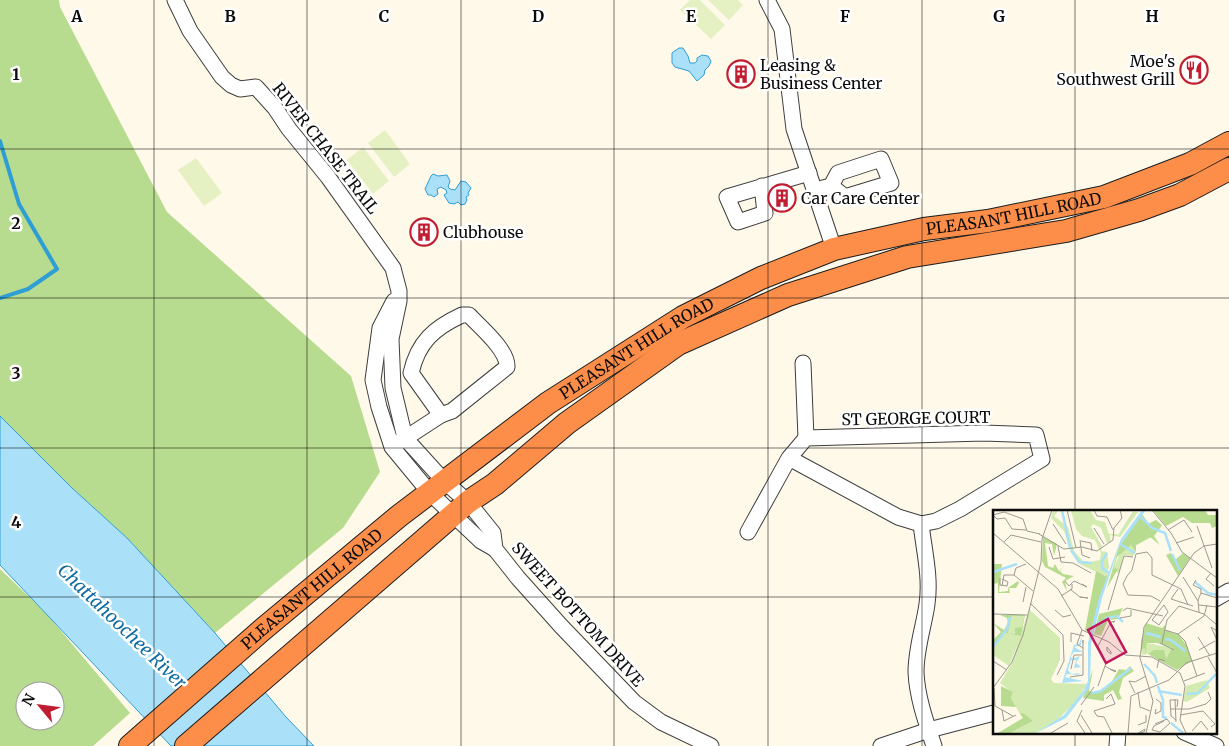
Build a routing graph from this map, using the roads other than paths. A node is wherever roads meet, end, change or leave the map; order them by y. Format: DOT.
graph roads {
  1 [pos="175,0"];
  2 [pos="768,0"];
  3 [pos="1229,143"];
  4 [pos="1229,169"];
  5 [pos="809,173"];
  6 [pos="762,186"];
  7 [pos="831,186"];
  8 [pos="815,190"];
  9 [pos="834,249"];
  10 [pos="399,291"];
  11 [pos="678,344"];
  12 [pos="803,363"];
  13 [pos="441,415"];
  14 [pos="405,438"];
  15 [pos="806,438"];
  16 [pos="392,447"];
  17 [pos="789,458"];
  18 [pos="437,487"];
  19 [pos="461,508"];
  20 [pos="921,524"];
  21 [pos="748,532"];
  22 [pos="1229,591"];
  23 [pos="1216,598"];
  24 [pos="993,713"];
  25 [pos="929,730"];
  26 [pos="1189,734"];
  27 [pos="135,743"];
  28 [pos="186,746"];
  29 [pos="711,746"];
  30 [pos="881,746"];
  31 [pos="934,746"];
  32 [pos="1216,746"];
  1 -- 10 [label="street, RIVER CHASE TRAIL"];
  2 -- 5 [label="street"];
  3 -- 9 [label="highway, PLEASANT HILL ROAD"];
  4 -- 11 [label="highway, PLEASANT HILL ROAD"];
  5 -- 6 [label="street"];
  5 -- 8 [label="street"];
  6 -- 6 [label="street"];
  7 -- 8 [label="street"];
  8 -- 9 [label="street"];
  9 -- 11 [label="highway"];
  9 -- 18 [label="highway, PLEASANT HILL ROAD"];
  10 -- 14 [label="street, RIVER CHASE TRAIL"];
  10 -- 16 [label="street"];
  11 -- 19 [label="highway, PLEASANT HILL ROAD"];
  12 -- 15 [label="street"];
  13 -- 13 [label="street"];
  13 -- 14 [label="street"];
  14 -- 16 [label="street"];
  14 -- 18 [label="street, RIVER CHASE TRAIL"];
  15 -- 17 [label="street"];
  15 -- 20 [label="street, ST GEORGE COURT"];
  16 -- 18 [label="street"];
  17 -- 20 [label="street"];
  17 -- 21 [label="street"];
  18 -- 19 [label="street"];
  18 -- 27 [label="highway, PLEASANT HILL ROAD"];
  19 -- 28 [label="highway, PLEASANT HILL ROAD"];
  19 -- 29 [label="street, SWEET BOTTOM DRIVE"];
  20 -- 25 [label="street"];
  22 -- 23 [label="street"];
  24 -- 25 [label="street"];
  25 -- 30 [label="street"];
  25 -- 31 [label="street"];
  26 -- 32 [label="street"];
}
